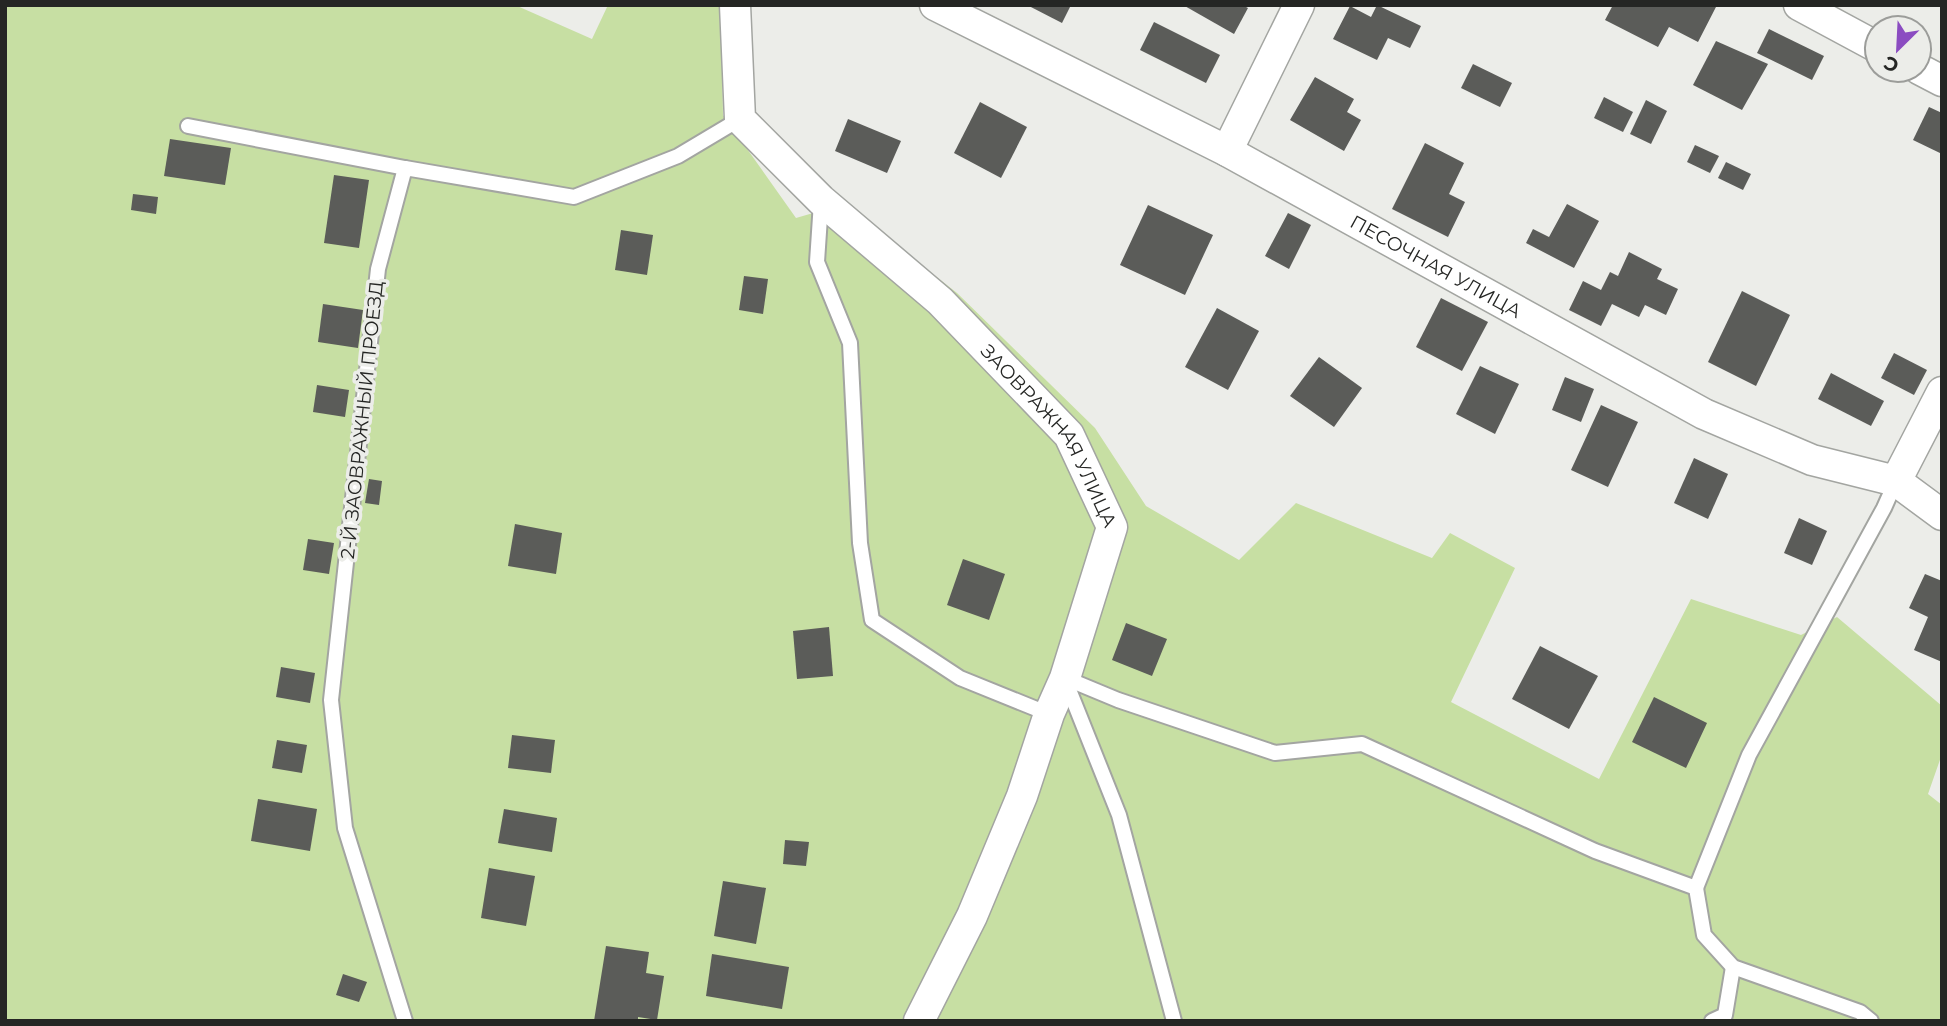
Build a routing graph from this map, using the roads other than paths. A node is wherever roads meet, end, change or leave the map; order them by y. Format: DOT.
graph roads {
  1 [pos="735,5"];
  2 [pos="935,5"];
  3 [pos="1299,5"];
  4 [pos="1799,5"];
  5 [pos="1863,39"];
  6 [pos="740,119"];
  7 [pos="188,126"];
  8 [pos="1227,151"];
  9 [pos="405,168"];
  10 [pos="821,200"];
  11 [pos="1942,392"];
  12 [pos="1896,481"];
  13 [pos="1942,515"];
  14 [pos="1065,678"];
  15 [pos="1049,714"];
  16 [pos="1696,888"];
  17 [pos="1733,967"];
  18 [pos="1720,1019"];
  19 [pos="405,1021"];
  20 [pos="919,1021"];
  21 [pos="1174,1021"];
  22 [pos="1871,1021"];
  1 -- 6 [label="street"];
  2 -- 8 [label="street, ПЕСОЧНАЯ УЛИЦА"];
  3 -- 8 [label="street"];
  4 -- 5 [label="street"];
  6 -- 9 [label="lane"];
  6 -- 10 [label="street, ЗАОВРАЖНАЯ УЛИЦА"];
  7 -- 9 [label="lane"];
  8 -- 12 [label="street, ПЕСОЧНАЯ УЛИЦА"];
  9 -- 19 [label="lane, 2-Й ЗАОВРАЖНЫЙ ПРОЕЗД"];
  10 -- 14 [label="street, ЗАОВРАЖНАЯ УЛИЦА"];
  10 -- 15 [label="lane"];
  11 -- 12 [label="street"];
  12 -- 13 [label="street, ПЕСОЧНАЯ УЛИЦА"];
  12 -- 16 [label="lane"];
  14 -- 15 [label="street, ЗАОВРАЖНАЯ УЛИЦА"];
  14 -- 16 [label="lane"];
  14 -- 21 [label="lane"];
  15 -- 20 [label="street, ЗАОВРАЖНАЯ УЛИЦА"];
  16 -- 17 [label="lane"];
  17 -- 18 [label="lane"];
  17 -- 22 [label="lane"];
}
